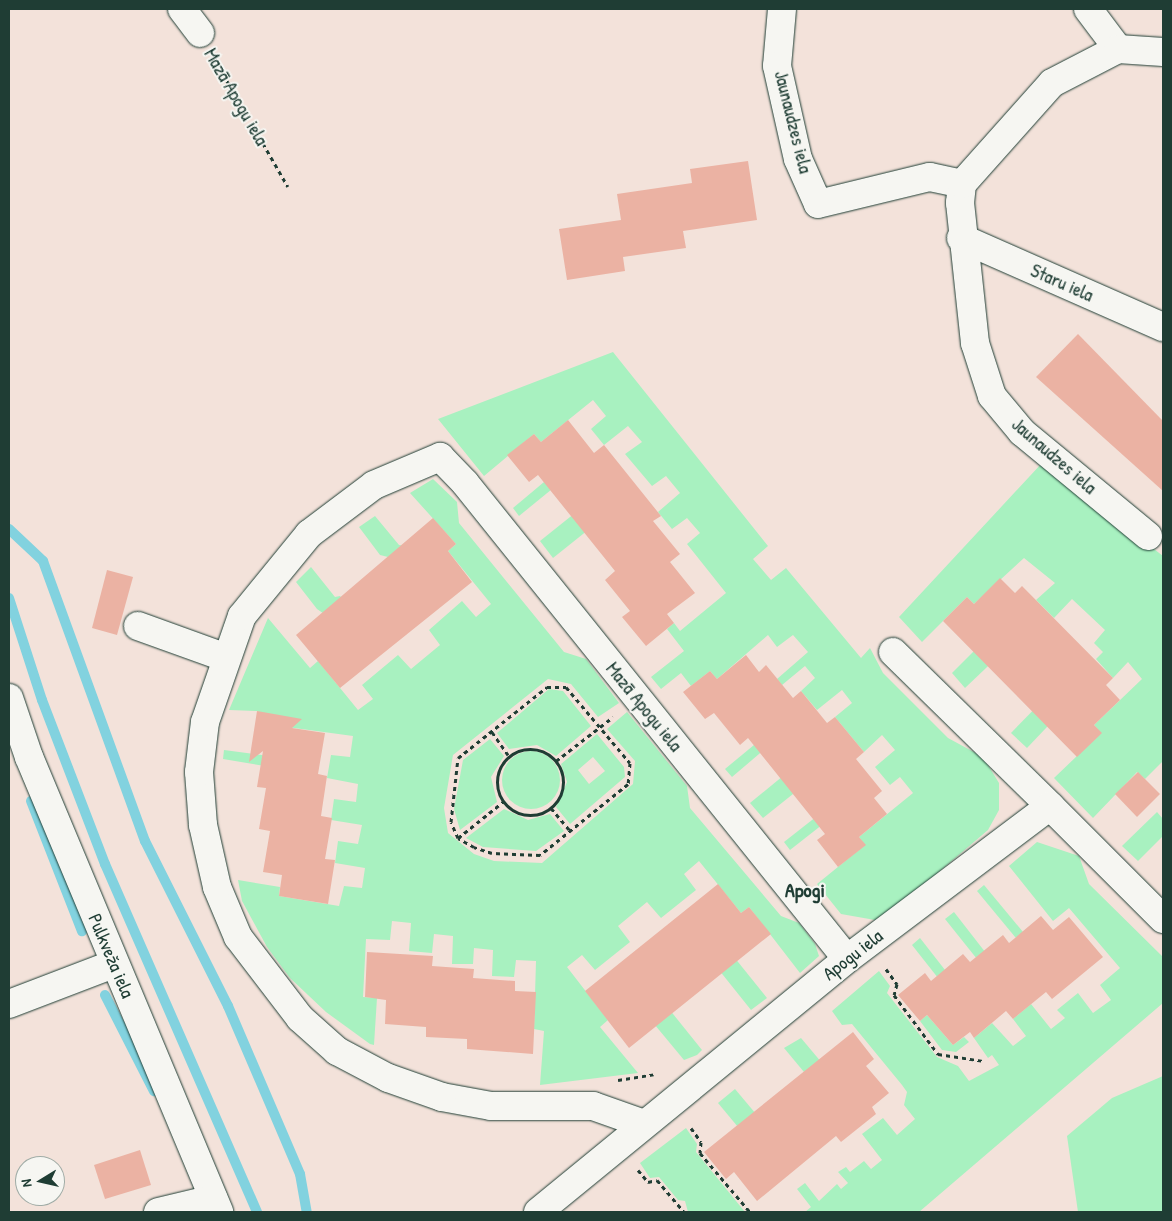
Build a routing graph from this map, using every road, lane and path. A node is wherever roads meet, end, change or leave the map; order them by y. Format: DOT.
graph roads {
  1 [pos="182,9"];
  2 [pos="782,9"];
  3 [pos="1088,9"];
  4 [pos="200,33"];
  5 [pos="1118,49"];
  6 [pos="1163,52"];
  7 [pos="962,184"];
  8 [pos="288,187"];
  9 [pos="961,238"];
  10 [pos="1163,327"];
  11 [pos="1148,536"];
  12 [pos="138,626"];
  13 [pos="893,652"];
  14 [pos="224,657"];
  15 [pos="636,696"];
  16 [pos="9,698"];
  17 [pos="599,729"];
  18 [pos="492,732"];
  19 [pos="508,756"];
  20 [pos="19,760"];
  21 [pos="556,761"];
  22 [pos="503,802"];
  23 [pos="1050,806"];
  24 [pos="551,808"];
  25 [pos="571,832"];
  26 [pos="458,838"];
  27 [pos="1163,919"];
  28 [pos="847,959"];
  29 [pos="881,963"];
  30 [pos="114,964"];
  31 [pos="9,1004"];
  32 [pos="984,1061"];
  33 [pos="663,1072"];
  34 [pos="608,1082"];
  35 [pos="686,1122"];
  36 [pos="644,1124"];
  37 [pos="634,1164"];
  38 [pos="216,1206"];
  39 [pos="158,1212"];
  40 [pos="538,1212"];
  41 [pos="684,1212"];
  42 [pos="750,1212"];
  1 -- 4 [label="street, Mazā Apogu iela"];
  2 -- 7 [label="street, Jaunaudzes iela"];
  3 -- 5 [label="street"];
  4 -- 8 [label="path, Mazā Apogu iela"];
  5 -- 6 [label="street"];
  5 -- 7 [label="street"];
  7 -- 9 [label="street, Jaunaudzes iela"];
  9 -- 10 [label="street, Staru iela"];
  9 -- 11 [label="street, Jaunaudzes iela"];
  12 -- 14 [label="street"];
  13 -- 23 [label="street"];
  14 -- 15 [label="street, Mazā Apogu iela"];
  14 -- 36 [label="street"];
  15 -- 17 [label="path"];
  15 -- 28 [label="street, Mazā Apogu iela"];
  16 -- 20 [label="street, Pulkveža iela"];
  17 -- 18 [label="path"];
  17 -- 21 [label="path"];
  17 -- 25 [label="path"];
  18 -- 19 [label="path"];
  18 -- 26 [label="path"];
  19 -- 21 [label="path"];
  19 -- 22 [label="path"];
  20 -- 30 [label="street, Pulkveža iela"];
  21 -- 24 [label="path"];
  22 -- 24 [label="path"];
  22 -- 26 [label="path"];
  23 -- 27 [label="street"];
  23 -- 28 [label="street, Apogu iela"];
  24 -- 25 [label="path"];
  25 -- 26 [label="path"];
  28 -- 36 [label="street, Apogu iela"];
  29 -- 32 [label="path"];
  30 -- 31 [label="street"];
  30 -- 38 [label="street, Pulkveža iela"];
  33 -- 34 [label="path"];
  35 -- 42 [label="path"];
  36 -- 40 [label="street, Apogu iela"];
  37 -- 41 [label="path"];
  38 -- 39 [label="street"];
}
